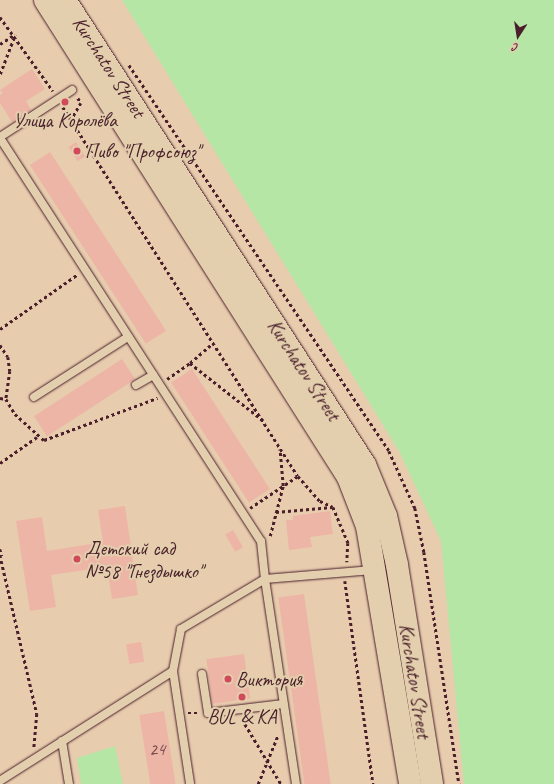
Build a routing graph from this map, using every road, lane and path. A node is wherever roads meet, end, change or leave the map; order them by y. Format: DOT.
graph roads {
  1 [pos="45,0"];
  2 [pos="66,0"];
  3 [pos="0,17"];
  4 [pos="15,35"];
  5 [pos="0,44"];
  6 [pos="0,74"];
  7 [pos="72,90"];
  8 [pos="0,137"];
  9 [pos="84,269"];
  10 [pos="0,329"];
  11 [pos="128,337"];
  12 [pos="213,343"];
  13 [pos="0,345"];
  14 [pos="190,363"];
  15 [pos="153,375"];
  16 [pos="159,384"];
  17 [pos="136,385"];
  18 [pos="165,395"];
  19 [pos="34,397"];
  20 [pos="0,398"];
  21 [pos="6,399"];
  22 [pos="266,423"];
  23 [pos="37,437"];
  24 [pos="280,448"];
  25 [pos="0,463"];
  26 [pos="356,471"];
  27 [pos="298,476"];
  28 [pos="283,486"];
  29 [pos="333,507"];
  30 [pos="276,512"];
  31 [pos="242,513"];
  32 [pos="0,549"];
  33 [pos="1,557"];
  34 [pos="263,562"];
  35 [pos="376,570"];
  36 [pos="346,572"];
  37 [pos="265,579"];
  38 [pos="172,672"];
  39 [pos="202,674"];
  40 [pos="283,704"];
  41 [pos="237,710"];
  42 [pos="179,713"];
  43 [pos="208,713"];
  44 [pos="285,716"];
  45 [pos="62,741"];
  46 [pos="34,759"];
  47 [pos="266,763"];
  48 [pos="0,781"];
  49 [pos="69,784"];
  50 [pos="190,784"];
  51 [pos="258,784"];
  52 [pos="281,784"];
  53 [pos="296,784"];
  54 [pos="373,784"];
  55 [pos="410,784"];
  56 [pos="432,784"];
  1 -- 26 [label="main road, Kurchatov Street"];
  2 -- 26 [label="main road, Kurchatov Street"];
  3 -- 4 [label="path"];
  4 -- 5 [label="path"];
  4 -- 6 [label="path"];
  4 -- 7 [label="path"];
  7 -- 8 [label="lane"];
  7 -- 12 [label="path"];
  8 -- 9 [label="lane"];
  9 -- 10 [label="path"];
  9 -- 11 [label="lane"];
  11 -- 15 [label="lane"];
  11 -- 19 [label="lane"];
  12 -- 14 [label="path"];
  12 -- 22 [label="path"];
  13 -- 21 [label="path"];
  14 -- 16 [label="path"];
  14 -- 22 [label="path"];
  15 -- 16 [label="lane"];
  15 -- 17 [label="lane"];
  16 -- 18 [label="lane"];
  18 -- 23 [label="path"];
  18 -- 31 [label="lane"];
  20 -- 21 [label="path"];
  21 -- 23 [label="path"];
  22 -- 24 [label="path"];
  23 -- 25 [label="path"];
  24 -- 27 [label="path"];
  24 -- 28 [label="path"];
  26 -- 35 [label="main road, Kurchatov Street"];
  26 -- 56 [label="main road, Kurchatov Street"];
  27 -- 28 [label="path"];
  27 -- 29 [label="path"];
  28 -- 30 [label="path"];
  28 -- 31 [label="path"];
  29 -- 30 [label="path"];
  29 -- 36 [label="path"];
  30 -- 34 [label="path"];
  31 -- 34 [label="lane"];
  32 -- 33 [label="path"];
  33 -- 46 [label="path"];
  34 -- 37 [label="lane"];
  35 -- 36 [label="lane"];
  35 -- 55 [label="main road, Kurchatov Street"];
  36 -- 37 [label="lane"];
  36 -- 54 [label="path"];
  37 -- 38 [label="lane"];
  37 -- 40 [label="lane"];
  38 -- 42 [label="lane"];
  38 -- 45 [label="lane"];
  39 -- 43 [label="lane"];
  40 -- 41 [label="lane"];
  40 -- 44 [label="lane"];
  41 -- 43 [label="lane"];
  41 -- 47 [label="path"];
  42 -- 43 [label="path"];
  42 -- 50 [label="lane"];
  44 -- 47 [label="path"];
  44 -- 53 [label="lane"];
  45 -- 46 [label="lane"];
  45 -- 49 [label="lane"];
  46 -- 48 [label="lane"];
  47 -- 51 [label="path"];
  47 -- 52 [label="path"];
}
